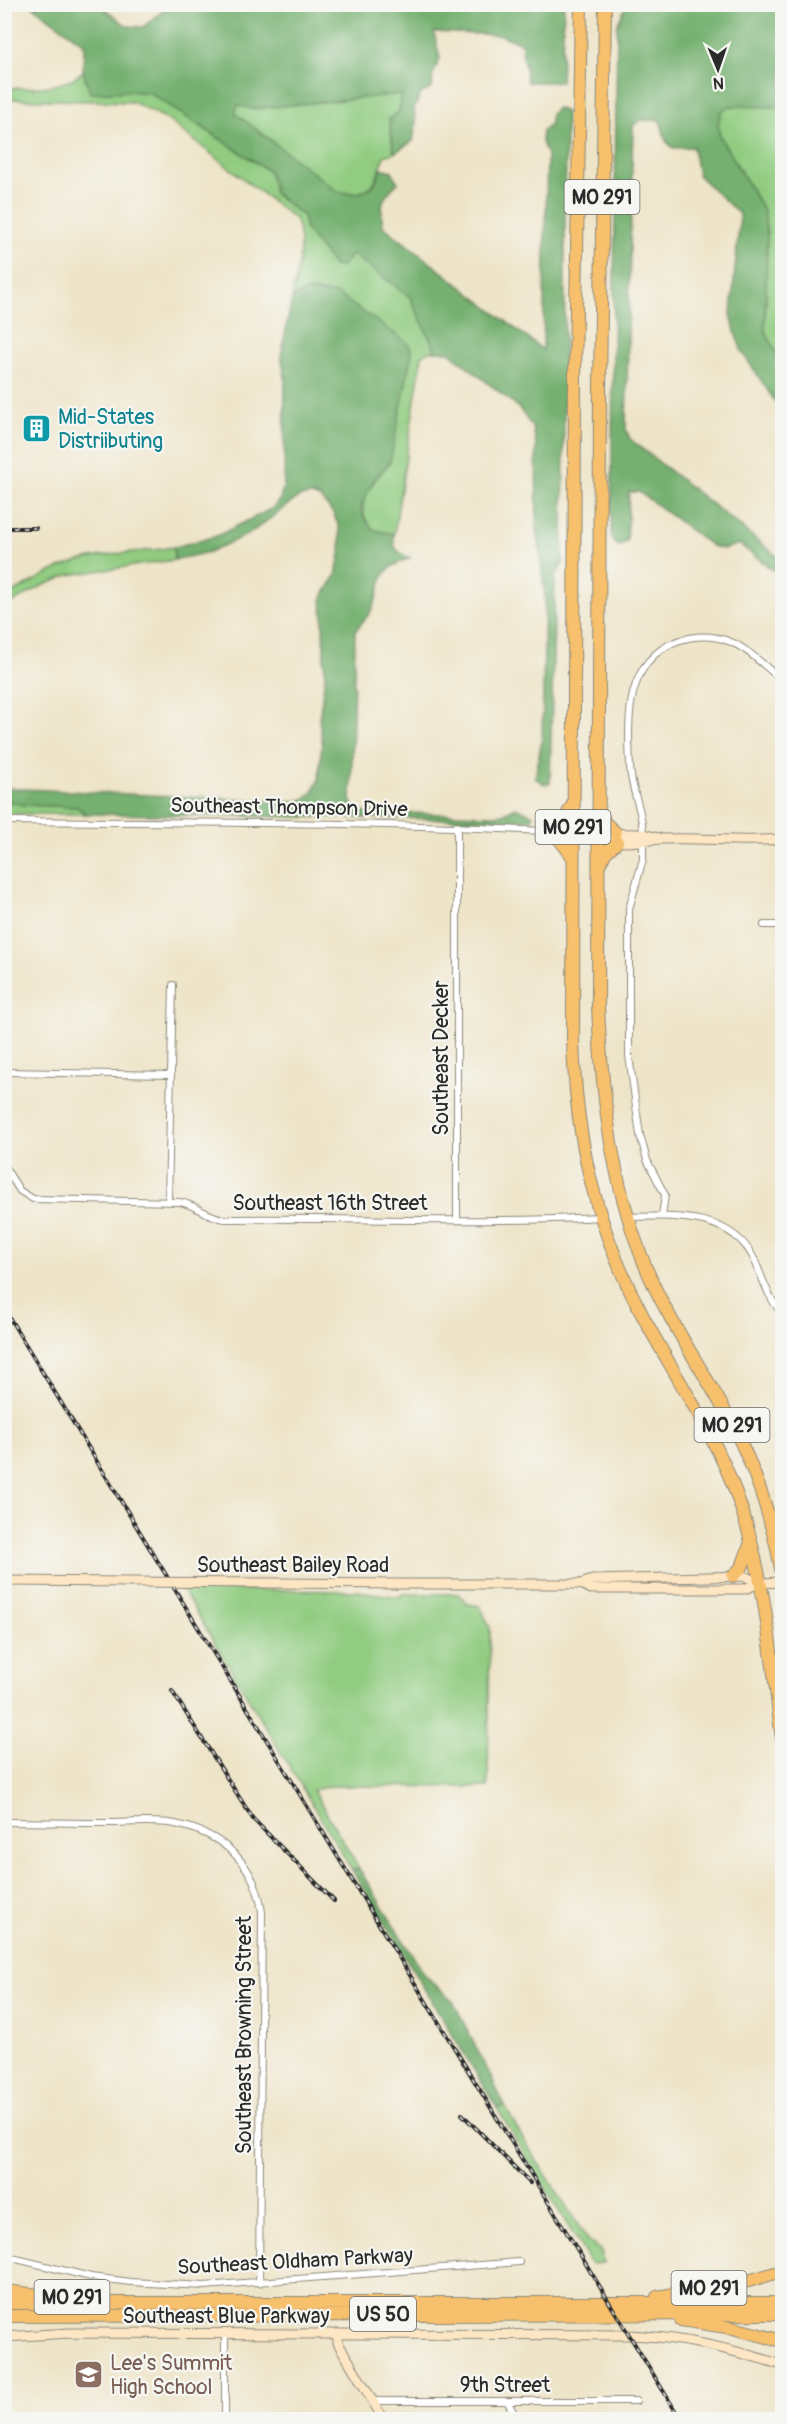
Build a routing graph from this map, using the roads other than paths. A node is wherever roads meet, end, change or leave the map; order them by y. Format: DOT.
graph roads {
  1 [pos="581,4"];
  2 [pos="605,4"];
  3 [pos="783,680"];
  4 [pos="574,803"];
  5 [pos="599,809"];
  6 [pos="4,822"];
  7 [pos="457,826"];
  8 [pos="549,831"];
  9 [pos="573,833"];
  10 [pos="599,835"];
  11 [pos="616,837"];
  12 [pos="643,838"];
  13 [pos="783,839"];
  14 [pos="573,857"];
  15 [pos="599,867"];
  16 [pos="764,925"];
  17 [pos="783,925"];
  18 [pos="172,985"];
  19 [pos="4,1072"];
  20 [pos="170,1075"];
  21 [pos="4,1166"];
  22 [pos="168,1201"];
  23 [pos="662,1216"];
  24 [pos="600,1217"];
  25 [pos="628,1217"];
  26 [pos="457,1220"];
  27 [pos="783,1313"];
  28 [pos="750,1540"];
  29 [pos="783,1573"];
  30 [pos="733,1576"];
  31 [pos="4,1581"];
  32 [pos="783,1582"];
  33 [pos="760,1583"];
  34 [pos="581,1584"];
  35 [pos="783,1738"];
  36 [pos="4,1822"];
  37 [pos="4,2256"];
  38 [pos="519,2262"];
  39 [pos="783,2271"];
  40 [pos="259,2283"];
  41 [pos="4,2291"];
  42 [pos="138,2302"];
  43 [pos="4,2303"];
  44 [pos="783,2303"];
  45 [pos="637,2308"];
  46 [pos="783,2314"];
  47 [pos="4,2316"];
  48 [pos="128,2316"];
  49 [pos="4,2324"];
  50 [pos="225,2334"];
  51 [pos="338,2334"];
  52 [pos="4,2337"];
  53 [pos="783,2341"];
  54 [pos="783,2364"];
  55 [pos="374,2401"];
  56 [pos="507,2401"];
  57 [pos="636,2402"];
  58 [pos="225,2420"];
  59 [pos="384,2420"];
  60 [pos="518,2420"];
  1 -- 4 [label="highway, MO 291"];
  2 -- 5 [label="highway, MO 291"];
  3 -- 12 [label="street"];
  4 -- 8 [label="highway"];
  4 -- 9 [label="highway, MO 291"];
  5 -- 10 [label="highway, MO 291"];
  5 -- 11 [label="highway"];
  6 -- 7 [label="street, Southeast Thompson Drive"];
  7 -- 8 [label="street, Southeast Thompson Drive"];
  7 -- 26 [label="street, Southeast Decker"];
  8 -- 9 [label="street, Southeast Thompson Drive"];
  8 -- 14 [label="highway"];
  9 -- 10 [label="main road"];
  9 -- 14 [label="highway, MO 291"];
  10 -- 11 [label="main road"];
  10 -- 15 [label="highway, MO 291"];
  11 -- 12 [label="main road"];
  11 -- 15 [label="highway"];
  12 -- 13 [label="main road"];
  12 -- 23 [label="street"];
  14 -- 24 [label="highway, MO 291"];
  15 -- 25 [label="highway, MO 291"];
  16 -- 17 [label="street"];
  18 -- 20 [label="street"];
  19 -- 20 [label="street"];
  20 -- 22 [label="street"];
  21 -- 22 [label="street, Southeast 16th Street"];
  22 -- 26 [label="street, Southeast 16th Street"];
  23 -- 25 [label="street"];
  23 -- 27 [label="street"];
  24 -- 26 [label="street, Southeast 16th Street"];
  24 -- 28 [label="highway, MO 291"];
  25 -- 29 [label="highway, MO 291"];
  28 -- 30 [label="highway"];
  28 -- 33 [label="highway, MO 291"];
  30 -- 33 [label="main road, Southeast Bailey Road"];
  30 -- 34 [label="main road, Southeast Bailey Road"];
  31 -- 34 [label="main road, Southeast Bailey Road, bridge"];
  32 -- 33 [label="main road, Southeast Bailey Road"];
  33 -- 34 [label="main road, Southeast Bailey Road"];
  33 -- 35 [label="highway, MO 291"];
  36 -- 40 [label="street, Southeast Browning Street"];
  37 -- 40 [label="street, Southeast Oldham Parkway"];
  38 -- 40 [label="street, Southeast Oldham Parkway"];
  39 -- 45 [label="highway, MO 291"];
  41 -- 42 [label="highway, MO 291"];
  42 -- 43 [label="highway, US 50"];
  42 -- 45 [label="highway, US 50"];
  44 -- 45 [label="highway, US 50"];
  45 -- 46 [label="highway, US 50"];
  45 -- 48 [label="highway, US 50"];
  45 -- 53 [label="highway, MO 291"];
  47 -- 48 [label="highway, US 50"];
  48 -- 49 [label="highway, MO 291"];
  50 -- 51 [label="main road, Southeast Blue Parkway"];
  50 -- 52 [label="main road, Southeast Blue Parkway"];
  50 -- 58 [label="street"];
  51 -- 54 [label="main road, Southeast Blue Parkway"];
  51 -- 55 [label="main road"];
  55 -- 56 [label="street, 9th Street"];
  55 -- 59 [label="main road"];
  56 -- 57 [label="street, 9th Street"];
  56 -- 60 [label="street"];
}
